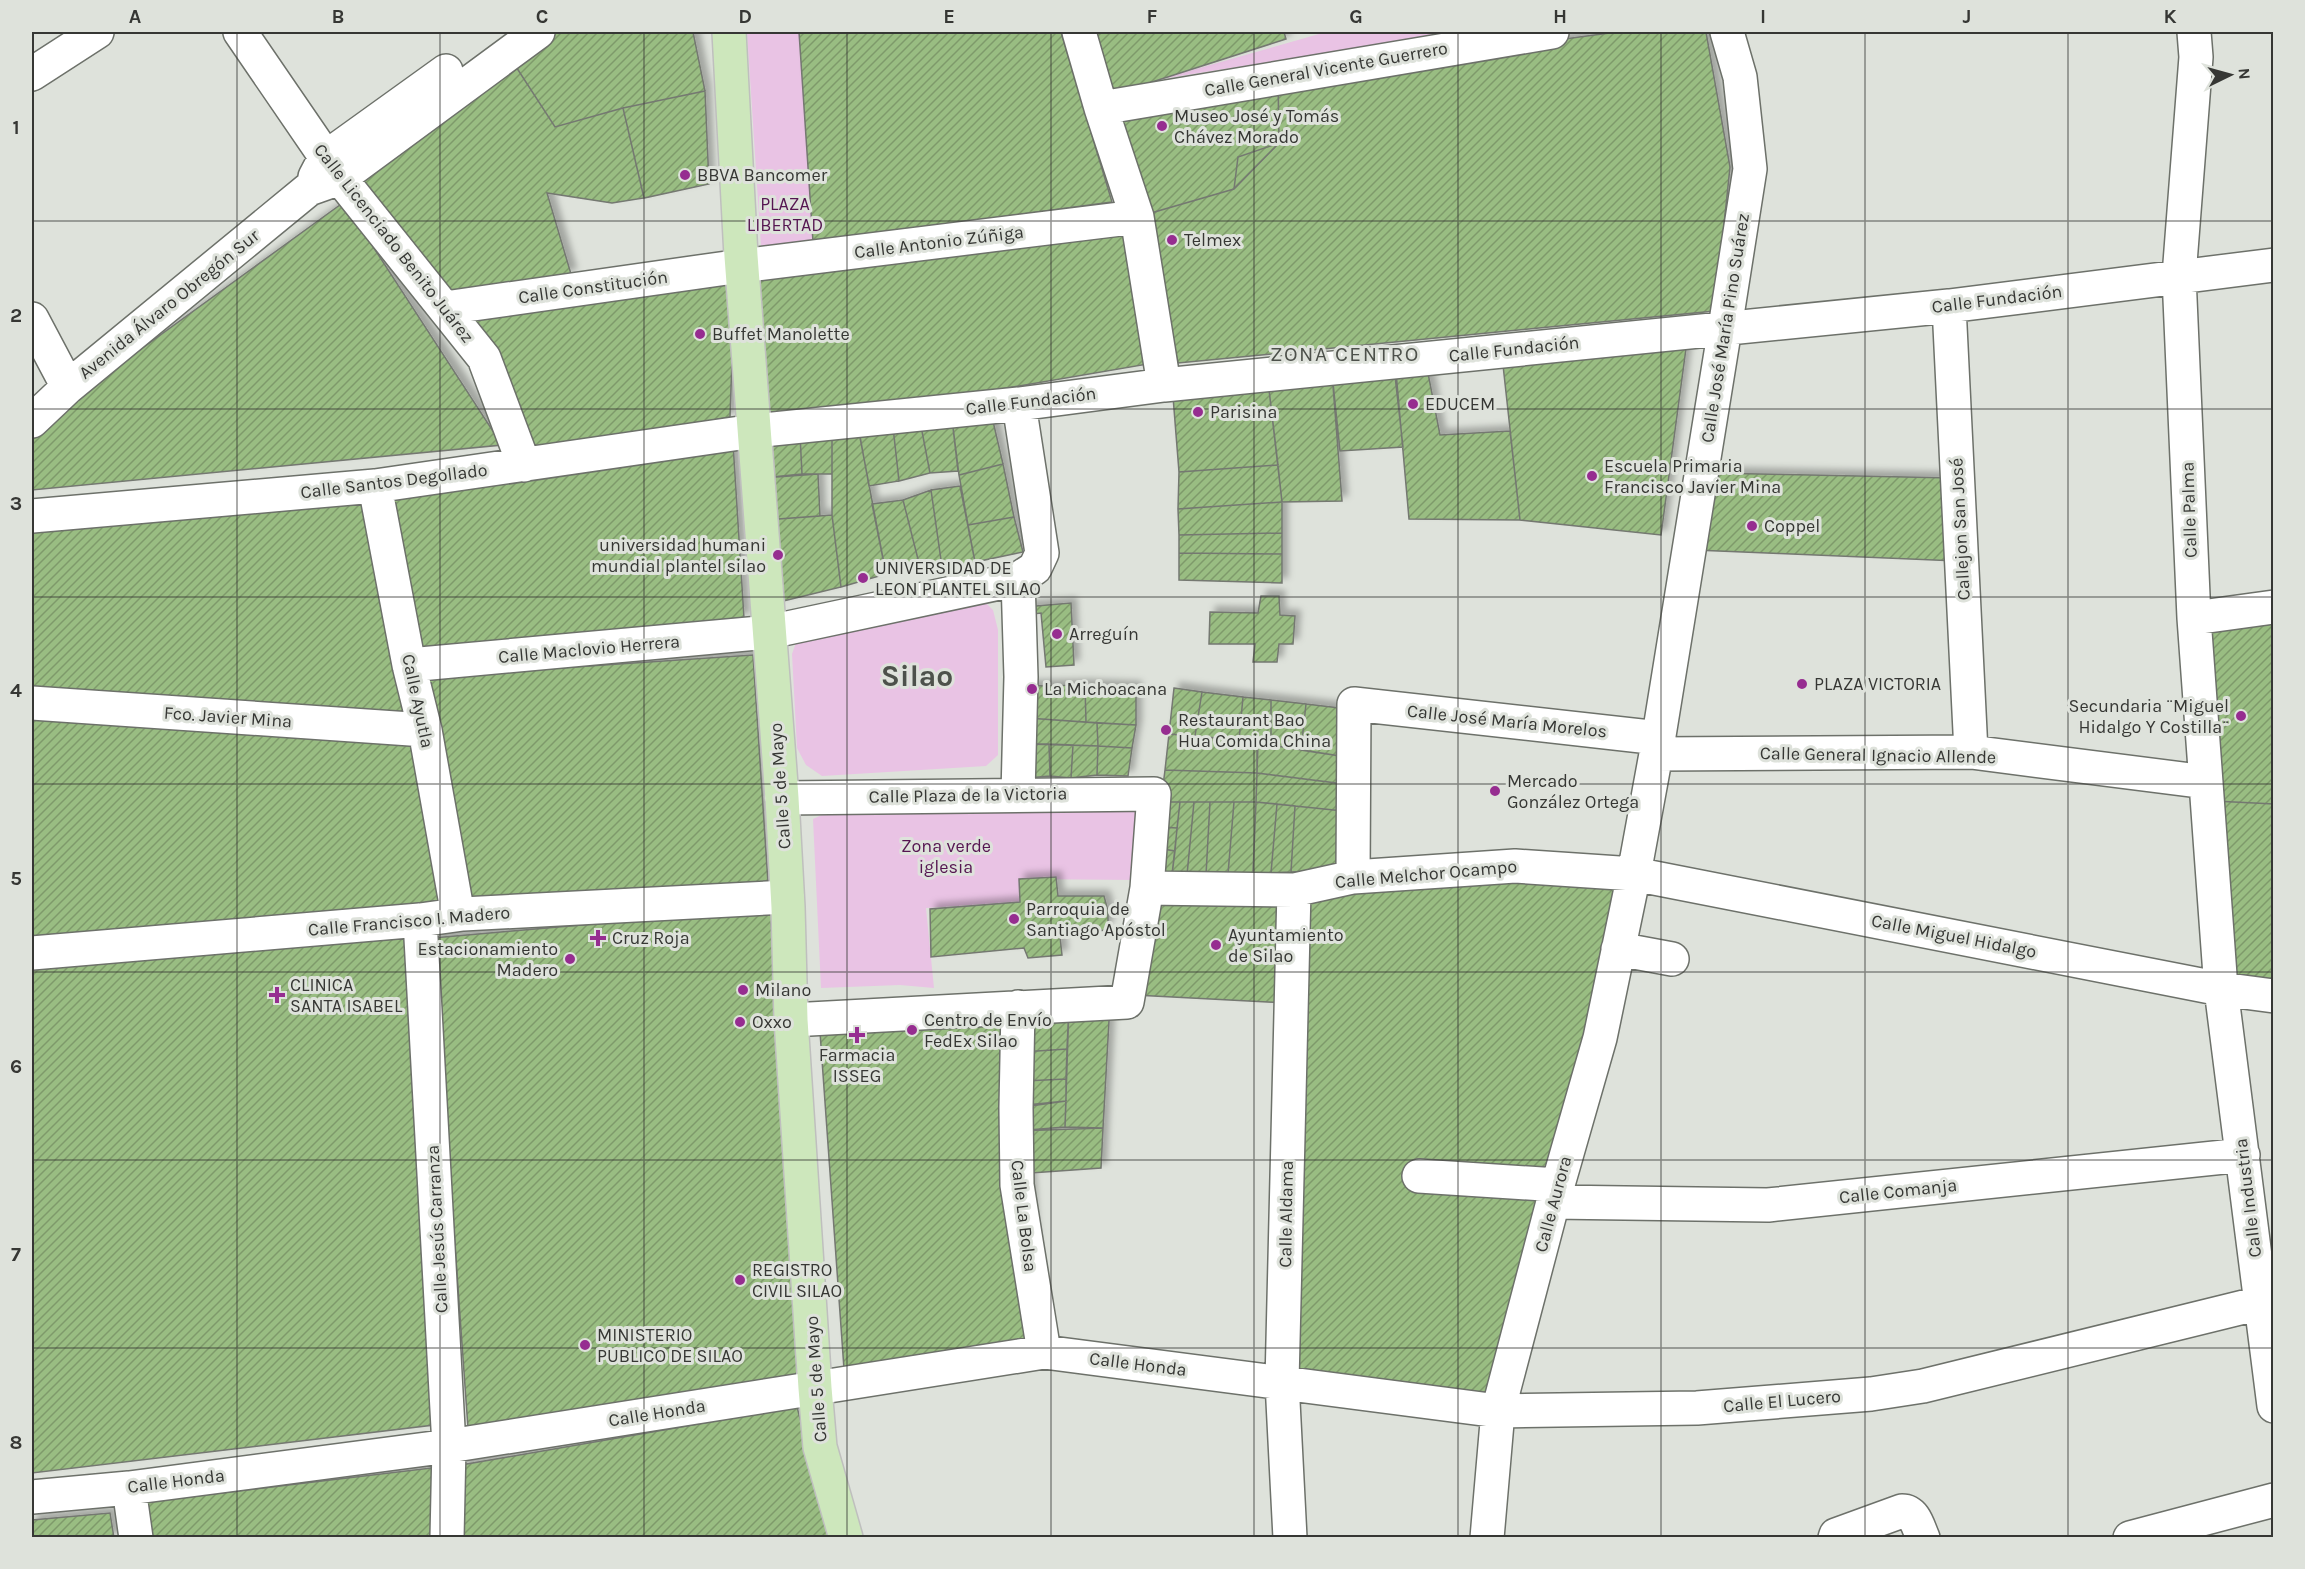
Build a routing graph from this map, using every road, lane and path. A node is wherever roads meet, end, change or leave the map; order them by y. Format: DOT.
graph roads {
  1 [pos="97,32"];
  2 [pos="240,32"];
  3 [pos="501,32"];
  4 [pos="537,32"];
  5 [pos="729,32"];
  6 [pos="1079,32"];
  7 [pos="1551,32"];
  8 [pos="1727,32"];
  9 [pos="2194,32"];
  10 [pos="1449,40"];
  11 [pos="32,74"];
  12 [pos="1101,108"];
  13 [pos="333,168"];
  14 [pos="1137,217"];
  15 [pos="2274,265"];
  16 [pos="741,266"];
  17 [pos="2179,276"];
  18 [pos="1949,306"];
  19 [pos="445,308"];
  20 [pos="32,319"];
  21 [pos="1725,328"];
  22 [pos="1164,385"];
  23 [pos="68,387"];
  24 [pos="1019,404"];
  25 [pos="32,421"];
  26 [pos="754,431"];
  27 [pos="524,465"];
  28 [pos="375,486"];
  29 [pos="32,516"];
  30 [pos="1018,579"];
  31 [pos="2274,607"];
  32 [pos="2194,618"];
  33 [pos="769,632"];
  34 [pos="409,665"];
  35 [pos="32,703"];
  36 [pos="425,730"];
  37 [pos="1657,746"];
  38 [pos="1971,752"];
  39 [pos="2205,782"];
  40 [pos="1018,794"];
  41 [pos="782,798"];
  42 [pos="1634,874"];
  43 [pos="1353,877"];
  44 [pos="1147,888"];
  45 [pos="1294,890"];
  46 [pos="787,897"];
  47 [pos="463,914"];
  48 [pos="420,920"];
  49 [pos="1618,949"];
  50 [pos="32,953"];
  51 [pos="1672,959"];
  52 [pos="2222,989"];
  53 [pos="2274,996"];
  54 [pos="1018,1007"];
  55 [pos="791,1020"];
  56 [pos="2243,1155"];
  57 [pos="1419,1176"];
  58 [pos="1555,1194"];
  59 [pos="2267,1303"];
  60 [pos="1044,1352"];
  61 [pos="1282,1382"];
  62 [pos="816,1388"];
  63 [pos="2274,1406"];
  64 [pos="1498,1411"];
  65 [pos="449,1446"];
  66 [pos="129,1488"];
  67 [pos="32,1497"];
  68 [pos="2274,1500"];
  69 [pos="136,1538"];
  70 [pos="447,1538"];
  71 [pos="846,1538"];
  72 [pos="1290,1538"];
  73 [pos="1487,1538"];
  74 [pos="1835,1538"];
  75 [pos="1923,1538"];
  76 [pos="2130,1538"];
  1 -- 11 [label="street"];
  2 -- 13 [label="street, Calle Licenciado Benito Juárez"];
  3 -- 13 [label="street, Avenida Álvaro Obregón Sur"];
  4 -- 13 [label="street, Avenida Álvaro Obregón Sur"];
  5 -- 16 [label="main road, Calle 5 de Mayo"];
  6 -- 12 [label="street"];
  7 -- 10 [label="street, Calle General Vicente Guerrero"];
  8 -- 21 [label="street, Calle José María Pino Suárez"];
  9 -- 17 [label="street, Calle Palma"];
  10 -- 12 [label="street, Calle General Vicente Guerrero"];
  12 -- 14 [label="street"];
  13 -- 19 [label="street, Calle Licenciado Benito Juárez"];
  13 -- 23 [label="street, Avenida Álvaro Obregón Sur"];
  14 -- 16 [label="street, Calle Antonio Zúñiga"];
  14 -- 22 [label="street"];
  15 -- 17 [label="street, Calle Fundación"];
  16 -- 19 [label="street, Calle Constitución"];
  16 -- 26 [label="main road, Calle 5 de Mayo"];
  17 -- 18 [label="street, Calle Fundación"];
  17 -- 32 [label="street, Calle Palma"];
  18 -- 21 [label="street, Calle Fundación"];
  18 -- 38 [label="street, Callejon San José"];
  19 -- 27 [label="street, Calle Licenciado Benito Juárez"];
  20 -- 23 [label="street"];
  21 -- 22 [label="street, Calle Fundación"];
  21 -- 37 [label="street, Calle José María Pino Suárez"];
  22 -- 24 [label="street, Calle Fundación"];
  23 -- 25 [label="street, Avenida Álvaro Obregón Sur"];
  24 -- 26 [label="street, Calle Fundación"];
  24 -- 30 [label="street"];
  26 -- 27 [label="street, Calle Santos Degollado"];
  26 -- 33 [label="main road, Calle 5 de Mayo"];
  27 -- 28 [label="street, Calle Santos Degollado"];
  28 -- 29 [label="street, Calle Santos Degollado"];
  28 -- 34 [label="street, Calle Ayutla"];
  30 -- 33 [label="street, Calle Maclovio Herrera"];
  30 -- 40 [label="street"];
  31 -- 32 [label="street"];
  32 -- 39 [label="street, Calle Palma"];
  33 -- 34 [label="street, Calle Maclovio Herrera"];
  33 -- 41 [label="main road, Calle 5 de Mayo"];
  34 -- 36 [label="street, Calle Ayutla"];
  35 -- 36 [label="street, Fco. Javier Mina"];
  36 -- 47 [label="street, Calle Ayutla"];
  37 -- 38 [label="street, Calle General Ignacio Allende"];
  37 -- 42 [label="street, Calle José María Pino Suárez"];
  37 -- 43 [label="street, Calle José María Morelos"];
  38 -- 39 [label="street, Calle General Ignacio Allende"];
  39 -- 52 [label="street, Calle Palma"];
  40 -- 41 [label="street, Calle Plaza de la Victoria"];
  40 -- 44 [label="street, Calle Plaza de la Victoria"];
  41 -- 46 [label="main road, Calle 5 de Mayo"];
  42 -- 43 [label="street, Calle Melchor Ocampo"];
  42 -- 49 [label="street, Calle Aurora"];
  42 -- 52 [label="street, Calle Miguel Hidalgo"];
  43 -- 45 [label="street, Calle Melchor Ocampo"];
  44 -- 45 [label="street, Calle Melchor Ocampo"];
  44 -- 54 [label="street"];
  45 -- 61 [label="street, Calle Aldama"];
  46 -- 47 [label="street, Calle Francisco I. Madero"];
  46 -- 55 [label="main road, Calle 5 de Mayo"];
  47 -- 48 [label="street, Calle Francisco I. Madero"];
  48 -- 50 [label="street, Calle Francisco I. Madero"];
  48 -- 65 [label="street, Calle Jesús Carranza"];
  49 -- 51 [label="street"];
  49 -- 58 [label="street, Calle Aurora"];
  52 -- 53 [label="street, Calle Miguel Hidalgo"];
  52 -- 56 [label="street, Calle Industria"];
  54 -- 55 [label="street"];
  54 -- 60 [label="street, Calle La Bolsa"];
  55 -- 62 [label="main road, Calle 5 de Mayo"];
  56 -- 58 [label="street, Calle Comanja"];
  56 -- 59 [label="street, Calle Industria"];
  57 -- 58 [label="street, Calle Comanja"];
  58 -- 64 [label="street, Calle Aurora"];
  59 -- 63 [label="street, Calle Industria"];
  59 -- 64 [label="street, Calle El Lucero"];
  60 -- 61 [label="street, Calle Honda"];
  60 -- 62 [label="street, Calle Honda"];
  61 -- 64 [label="street, Calle El Lucero"];
  61 -- 72 [label="street, Calle Aldama"];
  62 -- 65 [label="street, Calle Honda"];
  62 -- 71 [label="main road, Calle 5 de Mayo"];
  64 -- 73 [label="street, Calle Aurora"];
  65 -- 66 [label="street, Calle Honda"];
  65 -- 70 [label="street, Calle Jesús Carranza"];
  66 -- 67 [label="street, Calle Honda"];
  66 -- 69 [label="street"];
  68 -- 76 [label="street"];
  74 -- 75 [label="street"];
}
